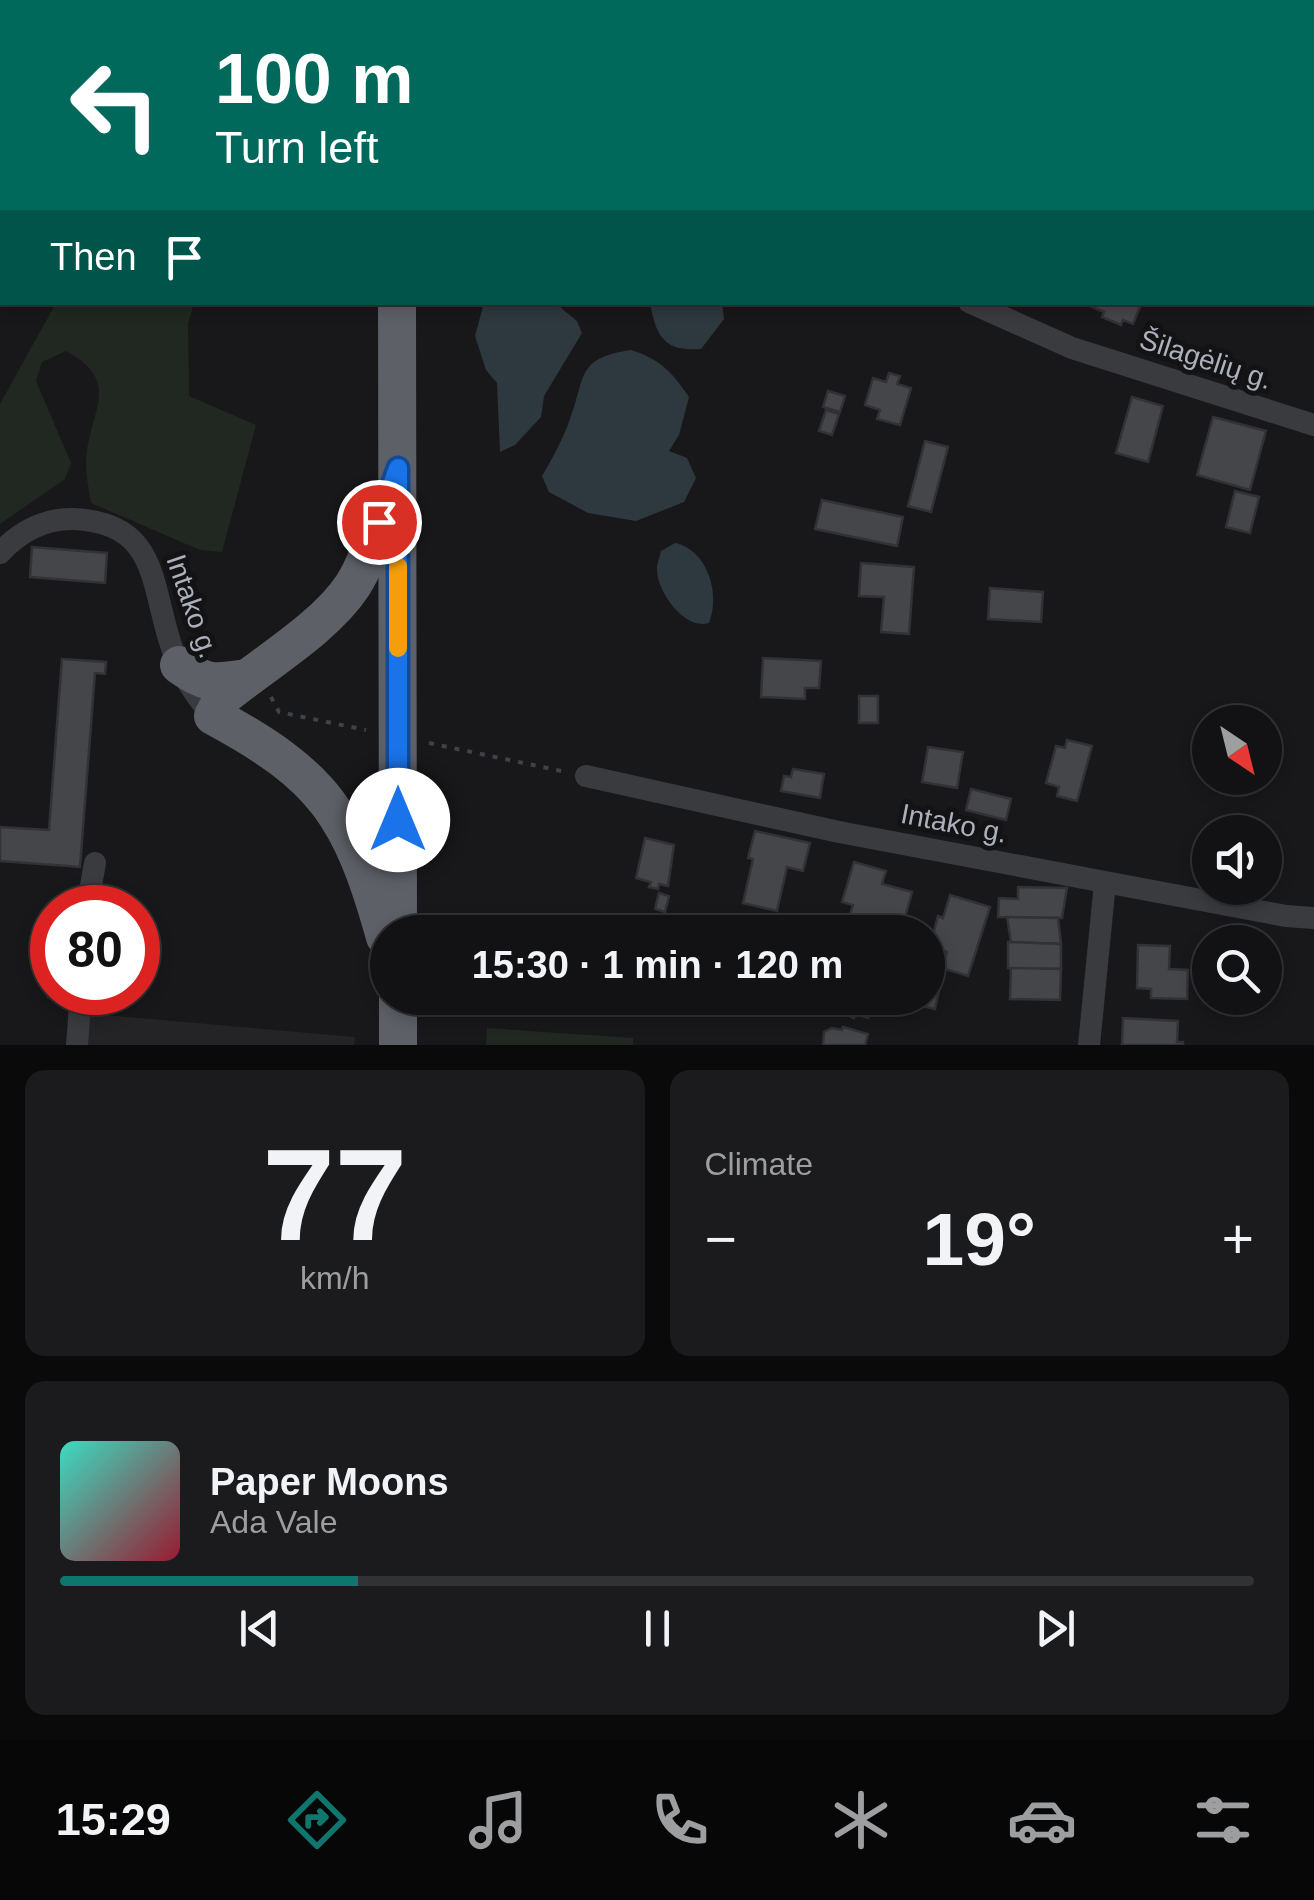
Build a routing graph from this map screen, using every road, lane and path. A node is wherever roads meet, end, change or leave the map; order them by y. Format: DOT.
graph roads {
  1 [pos="397,305"];
  2 [pos="976,305"];
  3 [pos="1314,424"];
  4 [pos="398,468"];
  5 [pos="0,553"];
  6 [pos="179,666"];
  7 [pos="247,678"];
  8 [pos="213,716"];
  9 [pos="586,776"];
  10 [pos="95,863"];
  11 [pos="1104,882"];
  12 [pos="91,885"];
  13 [pos="377,915"];
  14 [pos="398,915"];
  15 [pos="1314,918"];
  16 [pos="79,1015"];
  17 [pos="398,1015"];
  18 [pos="77,1045"];
  19 [pos="398,1045"];
  20 [pos="1089,1045"];
  1 -- 4 [label="highway"];
  2 -- 3 [label="street, Šilagėlių g."];
  4 -- 7 [label="highway"];
  4 -- 14 [label="highway"];
  5 -- 6 [label="street, Intako g."];
  6 -- 7 [label="highway"];
  6 -- 8 [label="street, Intako g."];
  7 -- 8 [label="highway"];
  8 -- 13 [label="highway"];
  9 -- 11 [label="street, Intako g."];
  10 -- 12 [label="street"];
  11 -- 15 [label="street, Intako g."];
  11 -- 20 [label="street"];
  16 -- 18 [label="street"];
  17 -- 19 [label="highway"];
}
